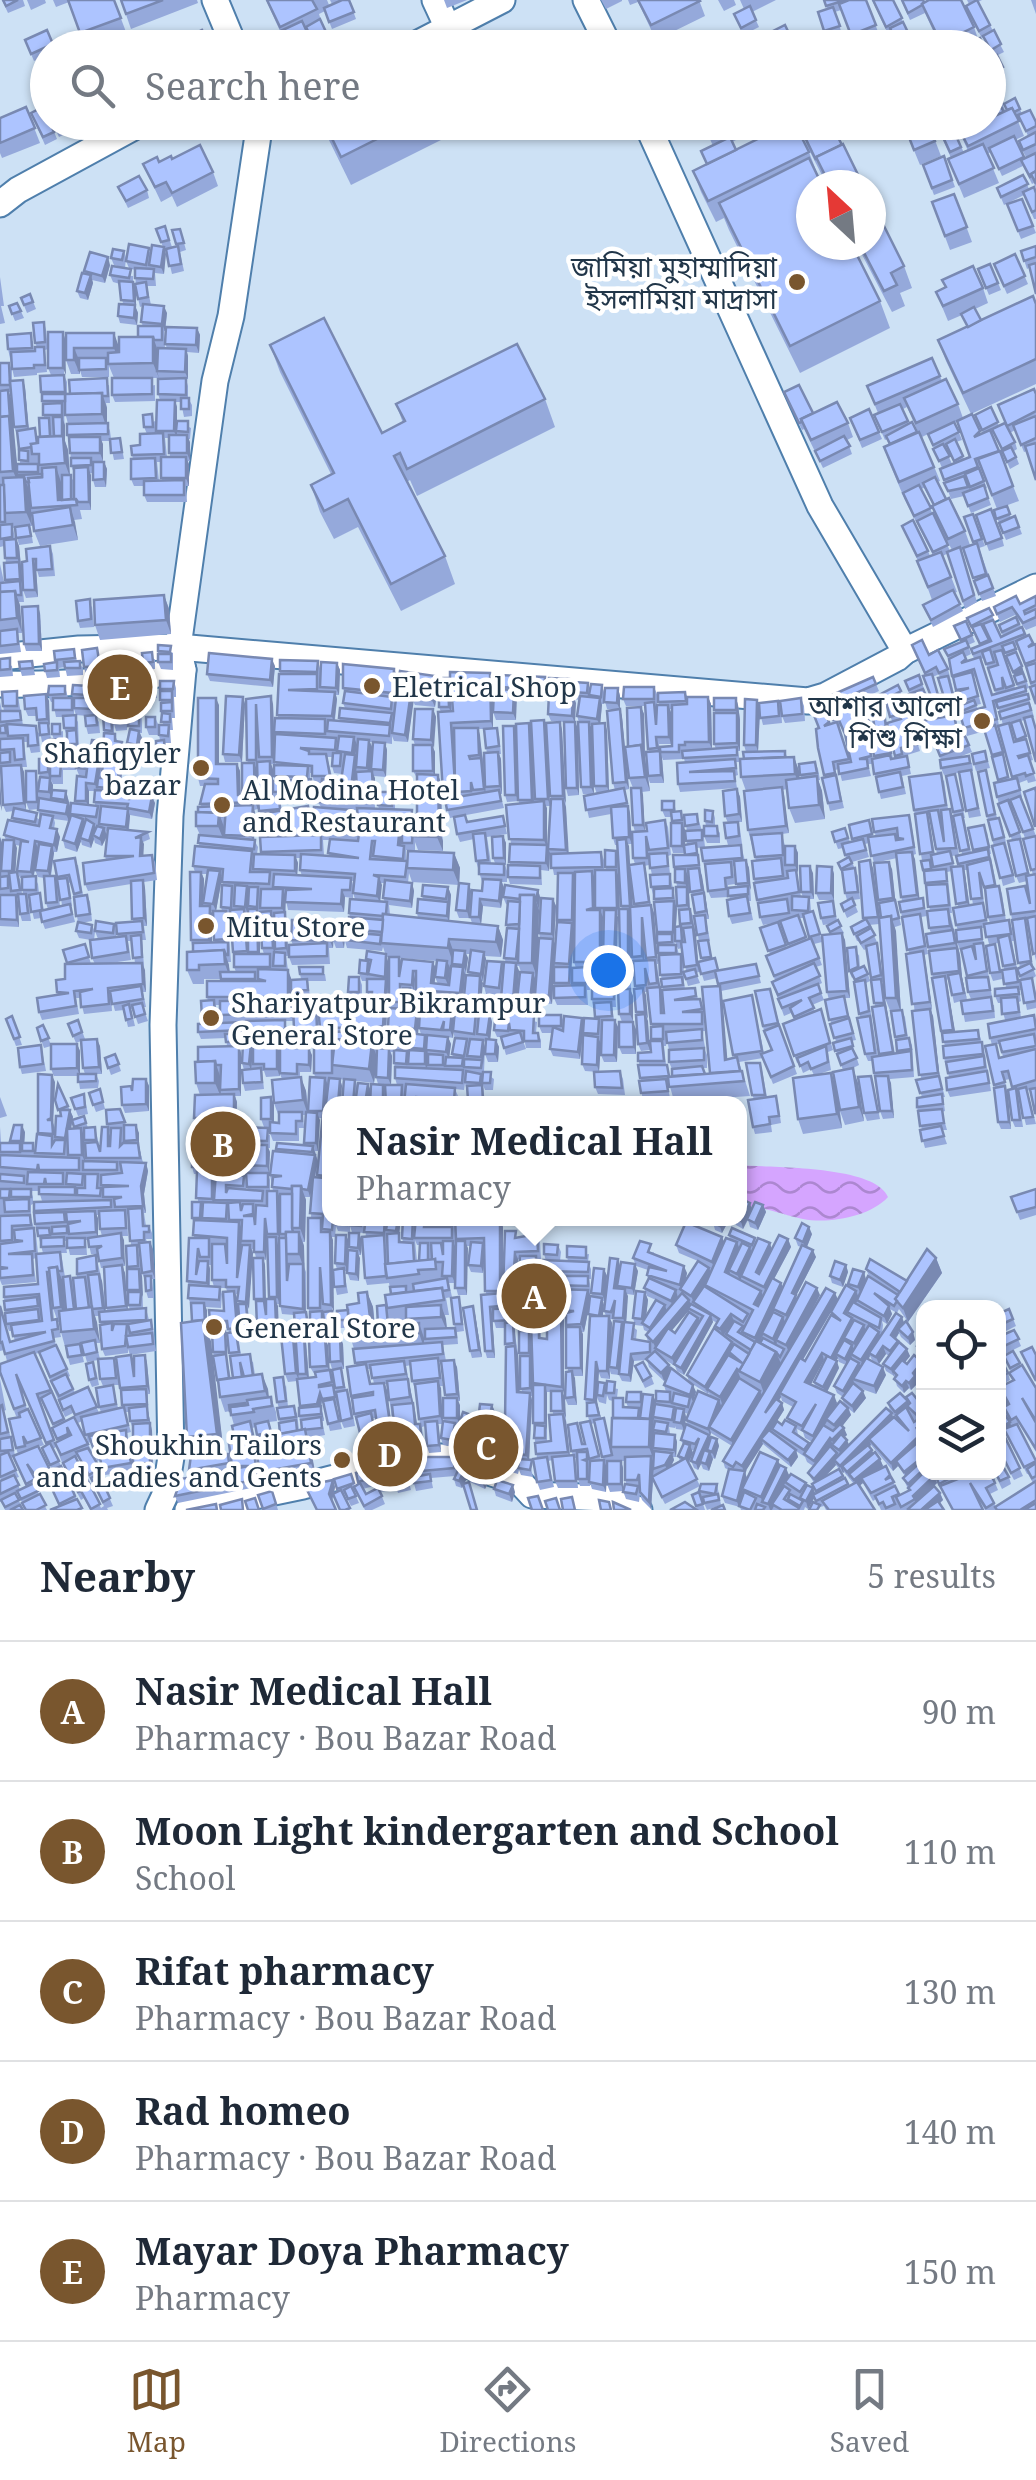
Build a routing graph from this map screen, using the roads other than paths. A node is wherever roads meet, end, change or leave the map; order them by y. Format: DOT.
graph roads {
  1 [pos="215,0"];
  2 [pos="435,0"];
  3 [pos="502,0"];
  4 [pos="586,0"];
  5 [pos="448,28"];
  6 [pos="228,30"];
  7 [pos="444,30"];
  8 [pos="601,30"];
  9 [pos="110,140"];
  10 [pos="257,140"];
  11 [pos="654,140"];
  12 [pos="0,204"];
  13 [pos="1036,587"];
  14 [pos="905,651"];
  15 [pos="0,657"];
  16 [pos="181,659"];
  17 [pos="0,684"];
  18 [pos="158,1510"];
  19 [pos="188,1510"];
  20 [pos="639,1510"];
  1 -- 6 [label="street"];
  2 -- 5 [label="street"];
  3 -- 5 [label="street"];
  4 -- 8 [label="street"];
  5 -- 7 [label="street"];
  9 -- 12 [label="street"];
  10 -- 16 [label="street"];
  11 -- 14 [label="street"];
  13 -- 14 [label="street"];
  14 -- 16 [label="street"];
  15 -- 16 [label="street"];
  16 -- 17 [label="street"];
  16 -- 18 [label="street"];
  19 -- 20 [label="street"];
}
